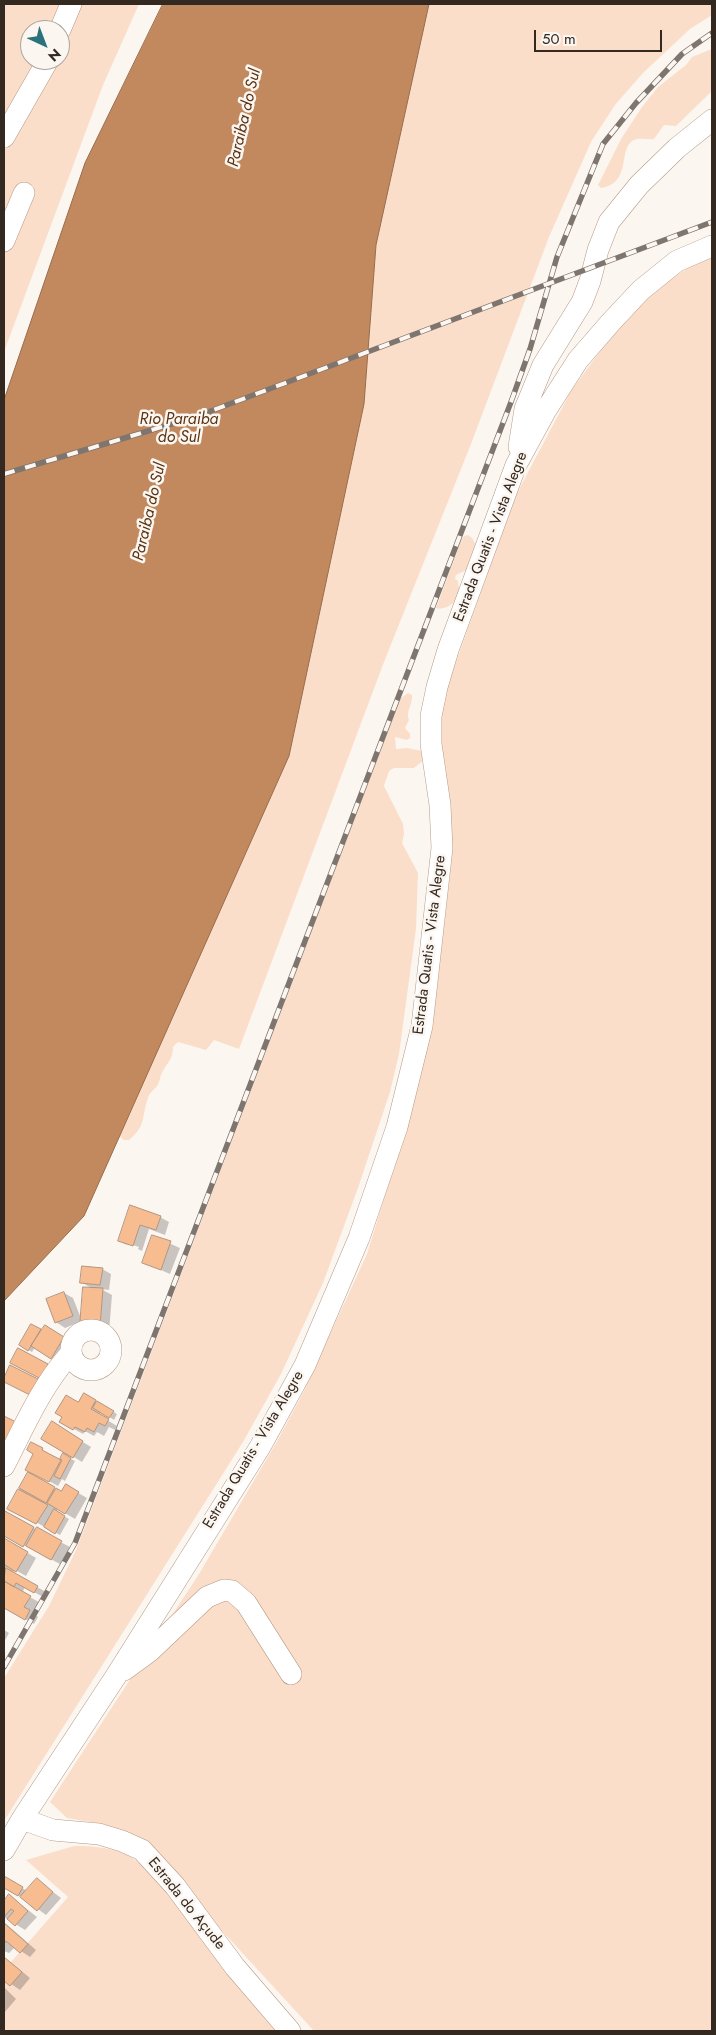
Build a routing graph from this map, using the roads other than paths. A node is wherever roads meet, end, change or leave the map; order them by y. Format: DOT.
graph roads {
  1 [pos="71,4"];
  2 [pos="64,20"];
  3 [pos="42,70"];
  4 [pos="712,120"];
  5 [pos="4,137"];
  6 [pos="24,193"];
  7 [pos="4,241"];
  8 [pos="712,246"];
  9 [pos="516,465"];
  10 [pos="70,1354"];
  11 [pos="4,1466"];
  12 [pos="292,1674"];
  13 [pos="116,1676"];
  14 [pos="22,1819"];
  15 [pos="4,1850"];
  16 [pos="290,2031"];
  1 -- 2 [label="street"];
  3 -- 5 [label="street"];
  4 -- 9 [label="street"];
  6 -- 7 [label="street"];
  8 -- 9 [label="street, Estrada Quatis - Vista Alegre"];
  9 -- 13 [label="street, Estrada Quatis - Vista Alegre"];
  10 -- 11 [label="street"];
  12 -- 13 [label="street"];
  13 -- 14 [label="street, Estrada Quatis - Vista Alegre"];
  14 -- 15 [label="street, Estrada Quatis - Vista Alegre"];
  14 -- 16 [label="street, Estrada do Açude"];
}
